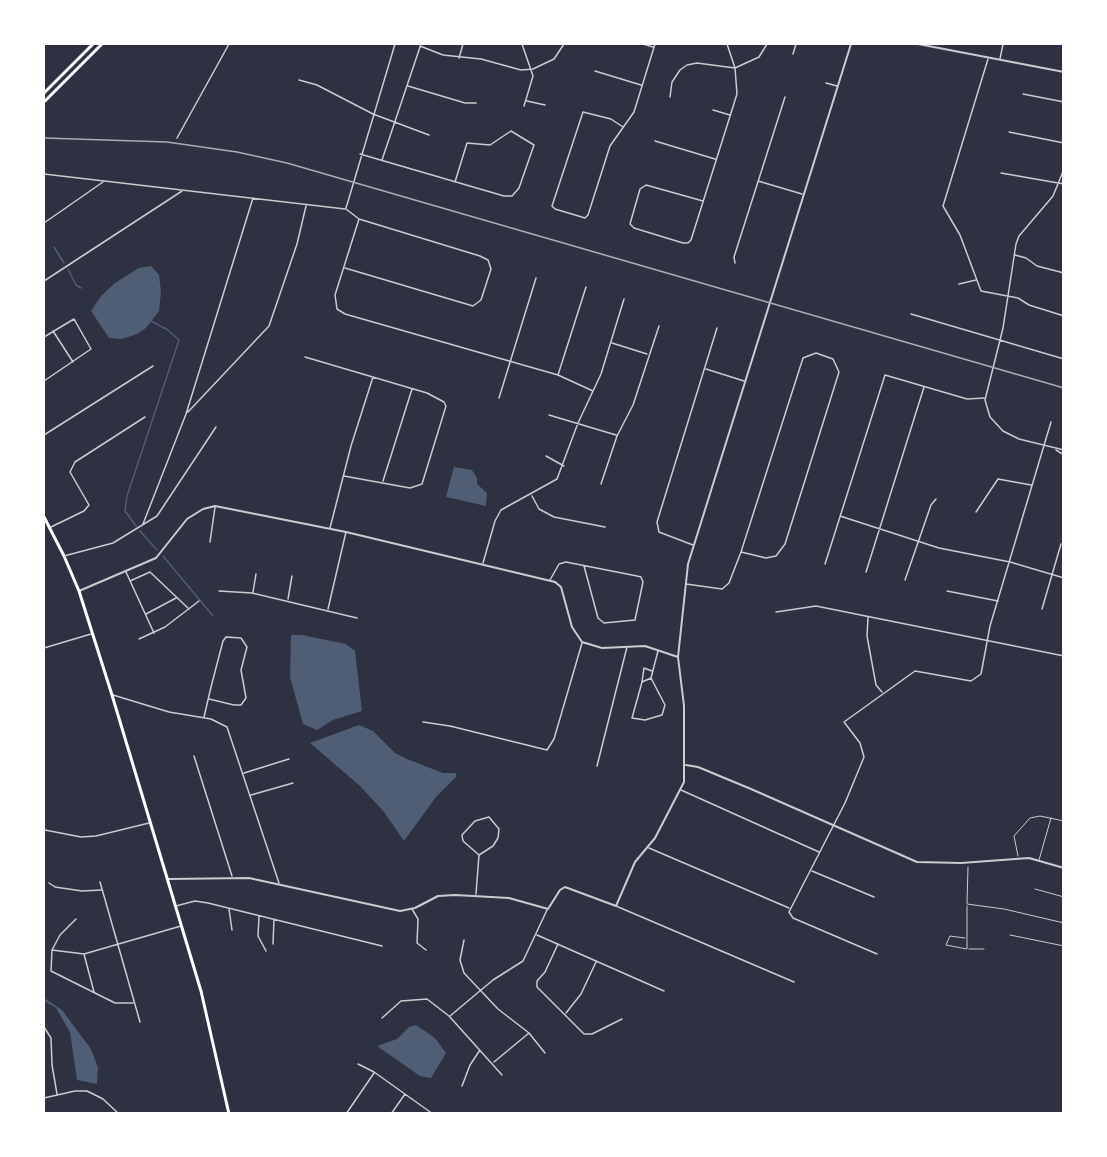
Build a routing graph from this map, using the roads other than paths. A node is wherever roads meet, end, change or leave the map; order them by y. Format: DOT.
graph roads {
  1 [pos="93,44"];
  2 [pos="102,44"];
  3 [pos="229,44"];
  4 [pos="395,44"];
  5 [pos="463,44"];
  6 [pos="522,44"];
  7 [pos="564,44"];
  8 [pos="643,44"];
  9 [pos="656,44"];
  10 [pos="727,44"];
  11 [pos="767,44"];
  12 [pos="796,44"];
  13 [pos="851,44"];
  14 [pos="918,44"];
  15 [pos="1003,44"];
  16 [pos="421,45"];
  17 [pos="654,47"];
  18 [pos="793,54"];
  19 [pos="988,57"];
  20 [pos="458,59"];
  21 [pos="1000,60"];
  22 [pos="735,68"];
  23 [pos="530,69"];
  24 [pos="595,71"];
  25 [pos="1064,72"];
  26 [pos="299,80"];
  27 [pos="826,83"];
  28 [pos="642,85"];
  29 [pos="407,86"];
  30 [pos="838,86"];
  31 [pos="44,93"];
  32 [pos="1023,94"];
  33 [pos="670,97"];
  34 [pos="785,97"];
  35 [pos="526,100"];
  36 [pos="44,102"];
  37 [pos="1064,102"];
  38 [pos="476,103"];
  39 [pos="545,105"];
  40 [pos="524,106"];
  41 [pos="713,110"];
  42 [pos="373,114"];
  43 [pos="730,115"];
  44 [pos="394,122"];
  45 [pos="623,127"];
  46 [pos="1009,132"];
  47 [pos="429,135"];
  48 [pos="177,138"];
  49 [pos="655,141"];
  50 [pos="1064,143"];
  51 [pos="360,154"];
  52 [pos="716,159"];
  53 [pos="382,161"];
  54 [pos="1064,169"];
  55 [pos="1001,173"];
  56 [pos="44,174"];
  57 [pos="104,181"];
  58 [pos="758,181"];
  59 [pos="455,182"];
  60 [pos="1060,184"];
  61 [pos="1064,184"];
  62 [pos="183,191"];
  63 [pos="803,195"];
  64 [pos="253,198"];
  65 [pos="703,201"];
  66 [pos="307,205"];
  67 [pos="346,209"];
  68 [pos="359,219"];
  69 [pos="44,223"];
  70 [pos="1014,254"];
  71 [pos="735,263"];
  72 [pos="344,267"];
  73 [pos="1064,273"];
  74 [pos="536,279"];
  75 [pos="976,280"];
  76 [pos="44,281"];
  77 [pos="959,284"];
  78 [pos="586,287"];
  79 [pos="1008,296"];
  80 [pos="624,299"];
  81 [pos="911,314"];
  82 [pos="1064,316"];
  83 [pos="659,326"];
  84 [pos="717,328"];
  85 [pos="53,331"];
  86 [pos="44,337"];
  87 [pos="1000,339"];
  88 [pos="611,343"];
  89 [pos="649,355"];
  90 [pos="305,357"];
  91 [pos="1064,359"];
  92 [pos="510,361"];
  93 [pos="74,363"];
  94 [pos="153,366"];
  95 [pos="705,368"];
  96 [pos="558,375"];
  97 [pos="373,377"];
  98 [pos="44,381"];
  99 [pos="745,381"];
  100 [pos="924,387"];
  101 [pos="412,388"];
  102 [pos="593,391"];
  103 [pos="498,398"];
  104 [pos="985,398"];
  105 [pos="186,414"];
  106 [pos="549,415"];
  107 [pos="146,417"];
  108 [pos="1051,422"];
  109 [pos="578,423"];
  110 [pos="216,427"];
  111 [pos="44,435"];
  112 [pos="617,436"];
  113 [pos="1044,446"];
  114 [pos="1055,450"];
  115 [pos="1064,450"];
  116 [pos="1064,455"];
  117 [pos="546,456"];
  118 [pos="564,466"];
  119 [pos="344,476"];
  120 [pos="382,482"];
  121 [pos="601,484"];
  122 [pos="1032,486"];
  123 [pos="532,495"];
  124 [pos="936,499"];
  125 [pos="215,506"];
  126 [pos="976,512"];
  127 [pos="839,516"];
  128 [pos="44,517"];
  129 [pos="143,524"];
  130 [pos="605,527"];
  131 [pos="50,528"];
  132 [pos="880,528"];
  133 [pos="330,529"];
  134 [pos="346,532"];
  135 [pos="919,541"];
  136 [pos="210,542"];
  137 [pos="1061,544"];
  138 [pos="694,545"];
  139 [pos="741,552"];
  140 [pos="64,556"];
  141 [pos="1010,562"];
  142 [pos="483,564"];
  143 [pos="825,564"];
  144 [pos="584,566"];
  145 [pos="126,572"];
  146 [pos="866,572"];
  147 [pos="256,574"];
  148 [pos="1052,574"];
  149 [pos="292,576"];
  150 [pos="1064,578"];
  151 [pos="130,580"];
  152 [pos="549,580"];
  153 [pos="905,580"];
  154 [pos="686,584"];
  155 [pos="79,591"];
  156 [pos="219,591"];
  157 [pos="947,591"];
  158 [pos="252,593"];
  159 [pos="177,597"];
  160 [pos="288,600"];
  161 [pos="199,601"];
  162 [pos="998,602"];
  163 [pos="189,609"];
  164 [pos="1042,609"];
  165 [pos="328,610"];
  166 [pos="776,612"];
  167 [pos="146,615"];
  168 [pos="868,617"];
  169 [pos="357,618"];
  170 [pos="154,633"];
  171 [pos="92,634"];
  172 [pos="139,639"];
  173 [pos="582,642"];
  174 [pos="987,642"];
  175 [pos="627,646"];
  176 [pos="44,648"];
  177 [pos="658,650"];
  178 [pos="1064,656"];
  179 [pos="678,657"];
  180 [pos="653,671"];
  181 [pos="651,678"];
  182 [pos="642,682"];
  183 [pos="883,693"];
  184 [pos="112,695"];
  185 [pos="209,699"];
  186 [pos="204,718"];
  187 [pos="423,722"];
  188 [pos="194,756"];
  189 [pos="289,759"];
  190 [pos="686,765"];
  191 [pos="597,766"];
  192 [pos="243,773"];
  193 [pos="293,783"];
  194 [pos="681,790"];
  195 [pos="250,795"];
  196 [pos="1051,818"];
  197 [pos="1064,821"];
  198 [pos="150,823"];
  199 [pos="834,825"];
  200 [pos="45,830"];
  201 [pos="649,848"];
  202 [pos="819,852"];
  203 [pos="479,855"];
  204 [pos="1018,858"];
  205 [pos="1039,860"];
  206 [pos="968,867"];
  207 [pos="1064,868"];
  208 [pos="811,871"];
  209 [pos="232,877"];
  210 [pos="168,879"];
  211 [pos="100,882"];
  212 [pos="50,883"];
  213 [pos="279,883"];
  214 [pos="1035,889"];
  215 [pos="102,890"];
  216 [pos="476,895"];
  217 [pos="874,897"];
  218 [pos="1064,897"];
  219 [pos="967,904"];
  220 [pos="176,906"];
  221 [pos="616,906"];
  222 [pos="229,908"];
  223 [pos="412,909"];
  224 [pos="548,909"];
  225 [pos="790,909"];
  226 [pos="259,915"];
  227 [pos="274,918"];
  228 [pos="76,919"];
  229 [pos="1064,923"];
  230 [pos="182,925"];
  231 [pos="232,930"];
  232 [pos="536,934"];
  233 [pos="1010,935"];
  234 [pos="965,938"];
  235 [pos="464,940"];
  236 [pos="118,943"];
  237 [pos="273,944"];
  238 [pos="558,944"];
  239 [pos="382,946"];
  240 [pos="1064,946"];
  241 [pos="967,949"];
  242 [pos="984,949"];
  243 [pos="52,950"];
  244 [pos="426,950"];
  245 [pos="266,951"];
  246 [pos="84,954"];
  247 [pos="877,954"];
  248 [pos="596,962"];
  249 [pos="794,982"];
  250 [pos="481,991"];
  251 [pos="664,991"];
  252 [pos="94,993"];
  253 [pos="133,1003"];
  254 [pos="565,1014"];
  255 [pos="449,1016"];
  256 [pos="382,1018"];
  257 [pos="622,1019"];
  258 [pos="140,1022"];
  259 [pos="44,1026"];
  260 [pos="529,1033"];
  261 [pos="480,1050"];
  262 [pos="545,1053"];
  263 [pos="493,1063"];
  264 [pos="358,1064"];
  265 [pos="374,1072"];
  266 [pos="502,1075"];
  267 [pos="462,1086"];
  268 [pos="405,1093"];
  269 [pos="57,1094"];
  270 [pos="44,1098"];
  271 [pos="119,1113"];
  272 [pos="230,1113"];
  273 [pos="346,1113"];
  274 [pos="391,1113"];
  275 [pos="433,1113"];
  1 -- 31 [label="main road"];
  2 -- 36 [label="main road"];
  3 -- 48 [label="street"];
  4 -- 42 [label="street"];
  5 -- 20 [label="street"];
  6 -- 23 [label="street"];
  7 -- 23 [label="street"];
  8 -- 17 [label="street"];
  9 -- 17 [label="street"];
  10 -- 22 [label="street"];
  11 -- 22 [label="street"];
  12 -- 18 [label="street"];
  13 -- 30 [label="street"];
  14 -- 19 [label="street"];
  15 -- 21 [label="street"];
  16 -- 20 [label="street"];
  16 -- 29 [label="street"];
  17 -- 28 [label="street"];
  19 -- 21 [label="street"];
  19 -- 75 [label="street"];
  20 -- 23 [label="street"];
  21 -- 25 [label="street"];
  22 -- 33 [label="street"];
  22 -- 43 [label="street"];
  23 -- 35 [label="street"];
  24 -- 28 [label="street"];
  26 -- 42 [label="street"];
  27 -- 30 [label="street"];
  28 -- 45 [label="street"];
  29 -- 38 [label="street"];
  29 -- 44 [label="street"];
  30 -- 63 [label="street"];
  32 -- 37 [label="street"];
  34 -- 58 [label="street"];
  35 -- 39 [label="street"];
  35 -- 40 [label="street"];
  41 -- 43 [label="street"];
  42 -- 44 [label="street"];
  42 -- 51 [label="street"];
  43 -- 52 [label="street"];
  44 -- 47 [label="street"];
  44 -- 53 [label="street"];
  45 -- 45 [label="street"];
  46 -- 50 [label="street"];
  49 -- 52 [label="street"];
  51 -- 53 [label="street"];
  51 -- 67 [label="street"];
  52 -- 65 [label="street"];
  53 -- 59 [label="street"];
  54 -- 60 [label="street"];
  55 -- 60 [label="street"];
  56 -- 57 [label="street"];
  57 -- 62 [label="street"];
  57 -- 69 [label="street"];
  58 -- 63 [label="street"];
  58 -- 71 [label="street"];
  59 -- 59 [label="street"];
  60 -- 61 [label="street"];
  60 -- 70 [label="street"];
  62 -- 64 [label="street"];
  62 -- 76 [label="street"];
  63 -- 99 [label="street"];
  64 -- 66 [label="street"];
  64 -- 105 [label="street"];
  65 -- 65 [label="street"];
  66 -- 67 [label="street"];
  66 -- 105 [label="street"];
  67 -- 68 [label="street"];
  68 -- 72 [label="street"];
  68 -- 72 [label="street"];
  70 -- 73 [label="street"];
  70 -- 79 [label="street"];
  72 -- 92 [label="street"];
  74 -- 92 [label="street"];
  75 -- 77 [label="street"];
  75 -- 79 [label="street"];
  78 -- 96 [label="street"];
  79 -- 82 [label="street"];
  79 -- 87 [label="street"];
  80 -- 88 [label="street"];
  81 -- 87 [label="street"];
  83 -- 89 [label="street"];
  84 -- 95 [label="street"];
  85 -- 86 [label="street"];
  85 -- 93 [label="street"];
  85 -- 93 [label="street"];
  87 -- 91 [label="street"];
  87 -- 104 [label="street"];
  88 -- 89 [label="street"];
  88 -- 102 [label="street"];
  89 -- 112 [label="street"];
  90 -- 97 [label="street"];
  92 -- 96 [label="street"];
  92 -- 103 [label="street"];
  93 -- 98 [label="street"];
  94 -- 111 [label="street"];
  95 -- 99 [label="street"];
  95 -- 138 [label="street"];
  96 -- 102 [label="street"];
  97 -- 101 [label="street"];
  97 -- 119 [label="street"];
  99 -- 138 [label="street"];
  100 -- 104 [label="street"];
  100 -- 127 [label="street"];
  100 -- 132 [label="street"];
  101 -- 120 [label="street"];
  101 -- 120 [label="street"];
  102 -- 109 [label="street"];
  104 -- 113 [label="street"];
  105 -- 129 [label="street"];
  106 -- 109 [label="street"];
  107 -- 131 [label="street"];
  108 -- 113 [label="street"];
  109 -- 112 [label="street"];
  109 -- 118 [label="street"];
  110 -- 129 [label="street"];
  112 -- 121 [label="street"];
  113 -- 114 [label="street"];
  113 -- 122 [label="street"];
  114 -- 115 [label="street"];
  114 -- 116 [label="street"];
  117 -- 118 [label="street"];
  118 -- 123 [label="street"];
  119 -- 120 [label="street"];
  119 -- 133 [label="street"];
  122 -- 126 [label="street"];
  122 -- 141 [label="street"];
  123 -- 130 [label="street"];
  123 -- 142 [label="street"];
  124 -- 135 [label="street"];
  125 -- 133 [label="street"];
  125 -- 136 [label="street"];
  125 -- 145 [label="street"];
  127 -- 132 [label="street"];
  127 -- 143 [label="street"];
  128 -- 131 [label="main road"];
  129 -- 140 [label="street"];
  131 -- 140 [label="main road"];
  132 -- 135 [label="street"];
  132 -- 146 [label="street"];
  133 -- 134 [label="street"];
  134 -- 142 [label="street"];
  134 -- 165 [label="street"];
  135 -- 141 [label="street"];
  135 -- 153 [label="street"];
  137 -- 148 [label="street"];
  138 -- 154 [label="street"];
  139 -- 139 [label="street"];
  139 -- 154 [label="street"];
  140 -- 155 [label="main road"];
  141 -- 148 [label="street"];
  141 -- 162 [label="street"];
  142 -- 152 [label="street"];
  144 -- 144 [label="street"];
  144 -- 152 [label="street"];
  145 -- 151 [label="street"];
  145 -- 155 [label="street"];
  147 -- 158 [label="street"];
  148 -- 150 [label="street"];
  148 -- 164 [label="street"];
  149 -- 160 [label="street"];
  151 -- 159 [label="street"];
  151 -- 167 [label="street"];
  152 -- 173 [label="street"];
  154 -- 179 [label="street"];
  155 -- 171 [label="main road"];
  156 -- 158 [label="street"];
  157 -- 162 [label="street"];
  158 -- 160 [label="street"];
  159 -- 163 [label="street"];
  159 -- 167 [label="street"];
  160 -- 165 [label="street"];
  161 -- 163 [label="street"];
  162 -- 174 [label="street"];
  163 -- 170 [label="street"];
  165 -- 169 [label="street"];
  166 -- 168 [label="street"];
  167 -- 170 [label="street"];
  168 -- 174 [label="street"];
  168 -- 183 [label="street"];
  170 -- 172 [label="street"];
  171 -- 176 [label="street"];
  171 -- 184 [label="main road"];
  173 -- 175 [label="street"];
  173 -- 187 [label="street"];
  174 -- 178 [label="street"];
  174 -- 183 [label="street"];
  175 -- 177 [label="street"];
  175 -- 191 [label="street"];
  177 -- 179 [label="street"];
  177 -- 180 [label="street"];
  179 -- 190 [label="street"];
  180 -- 181 [label="street"];
  180 -- 182 [label="street"];
  181 -- 182 [label="street"];
  181 -- 182 [label="street"];
  183 -- 199 [label="street"];
  184 -- 186 [label="street"];
  184 -- 198 [label="main road"];
  185 -- 185 [label="street"];
  185 -- 186 [label="street"];
  186 -- 192 [label="street"];
  188 -- 209 [label="street"];
  189 -- 192 [label="street"];
  190 -- 194 [label="street"];
  190 -- 199 [label="street"];
  192 -- 195 [label="street"];
  193 -- 195 [label="street"];
  194 -- 201 [label="street"];
  194 -- 202 [label="street"];
  195 -- 213 [label="street"];
  196 -- 197 [label="lane"];
  196 -- 204 [label="lane"];
  196 -- 205 [label="lane"];
  198 -- 200 [label="street"];
  198 -- 210 [label="main road"];
  199 -- 202 [label="street"];
  199 -- 204 [label="street"];
  201 -- 221 [label="street"];
  201 -- 225 [label="street"];
  202 -- 208 [label="street"];
  203 -- 203 [label="street"];
  203 -- 216 [label="street"];
  204 -- 205 [label="street"];
  205 -- 207 [label="street"];
  206 -- 219 [label="lane"];
  208 -- 217 [label="street"];
  208 -- 225 [label="street"];
  209 -- 210 [label="street"];
  209 -- 213 [label="street"];
  210 -- 220 [label="main road"];
  211 -- 215 [label="street"];
  212 -- 215 [label="street"];
  213 -- 223 [label="street"];
  214 -- 218 [label="lane"];
  215 -- 236 [label="street"];
  216 -- 223 [label="street"];
  216 -- 224 [label="street"];
  219 -- 229 [label="lane"];
  219 -- 234 [label="lane"];
  220 -- 222 [label="street"];
  220 -- 230 [label="main road"];
  221 -- 224 [label="street"];
  221 -- 249 [label="street"];
  222 -- 226 [label="street"];
  222 -- 231 [label="street"];
  223 -- 244 [label="street"];
  224 -- 232 [label="street"];
  225 -- 247 [label="street"];
  226 -- 227 [label="street"];
  226 -- 245 [label="street"];
  227 -- 237 [label="street"];
  227 -- 239 [label="street"];
  228 -- 243 [label="street"];
  230 -- 236 [label="street"];
  230 -- 272 [label="main road"];
  232 -- 238 [label="street"];
  232 -- 250 [label="street"];
  233 -- 240 [label="lane"];
  234 -- 241 [label="lane"];
  234 -- 241 [label="lane"];
  235 -- 250 [label="street"];
  236 -- 246 [label="street"];
  236 -- 253 [label="street"];
  238 -- 248 [label="street"];
  238 -- 254 [label="street"];
  241 -- 242 [label="lane"];
  243 -- 246 [label="street"];
  243 -- 252 [label="street"];
  246 -- 252 [label="street"];
  248 -- 251 [label="street"];
  248 -- 254 [label="street"];
  250 -- 255 [label="street"];
  250 -- 260 [label="street"];
  252 -- 253 [label="street"];
  253 -- 258 [label="street"];
  254 -- 257 [label="street"];
  255 -- 256 [label="street"];
  255 -- 261 [label="street"];
  259 -- 269 [label="street"];
  260 -- 262 [label="street"];
  260 -- 263 [label="street"];
  261 -- 263 [label="street"];
  261 -- 267 [label="street"];
  263 -- 266 [label="street"];
  264 -- 265 [label="street"];
  265 -- 268 [label="street"];
  265 -- 273 [label="street"];
  268 -- 274 [label="street"];
  268 -- 275 [label="street"];
  269 -- 270 [label="street"];
  269 -- 271 [label="street"];
}
